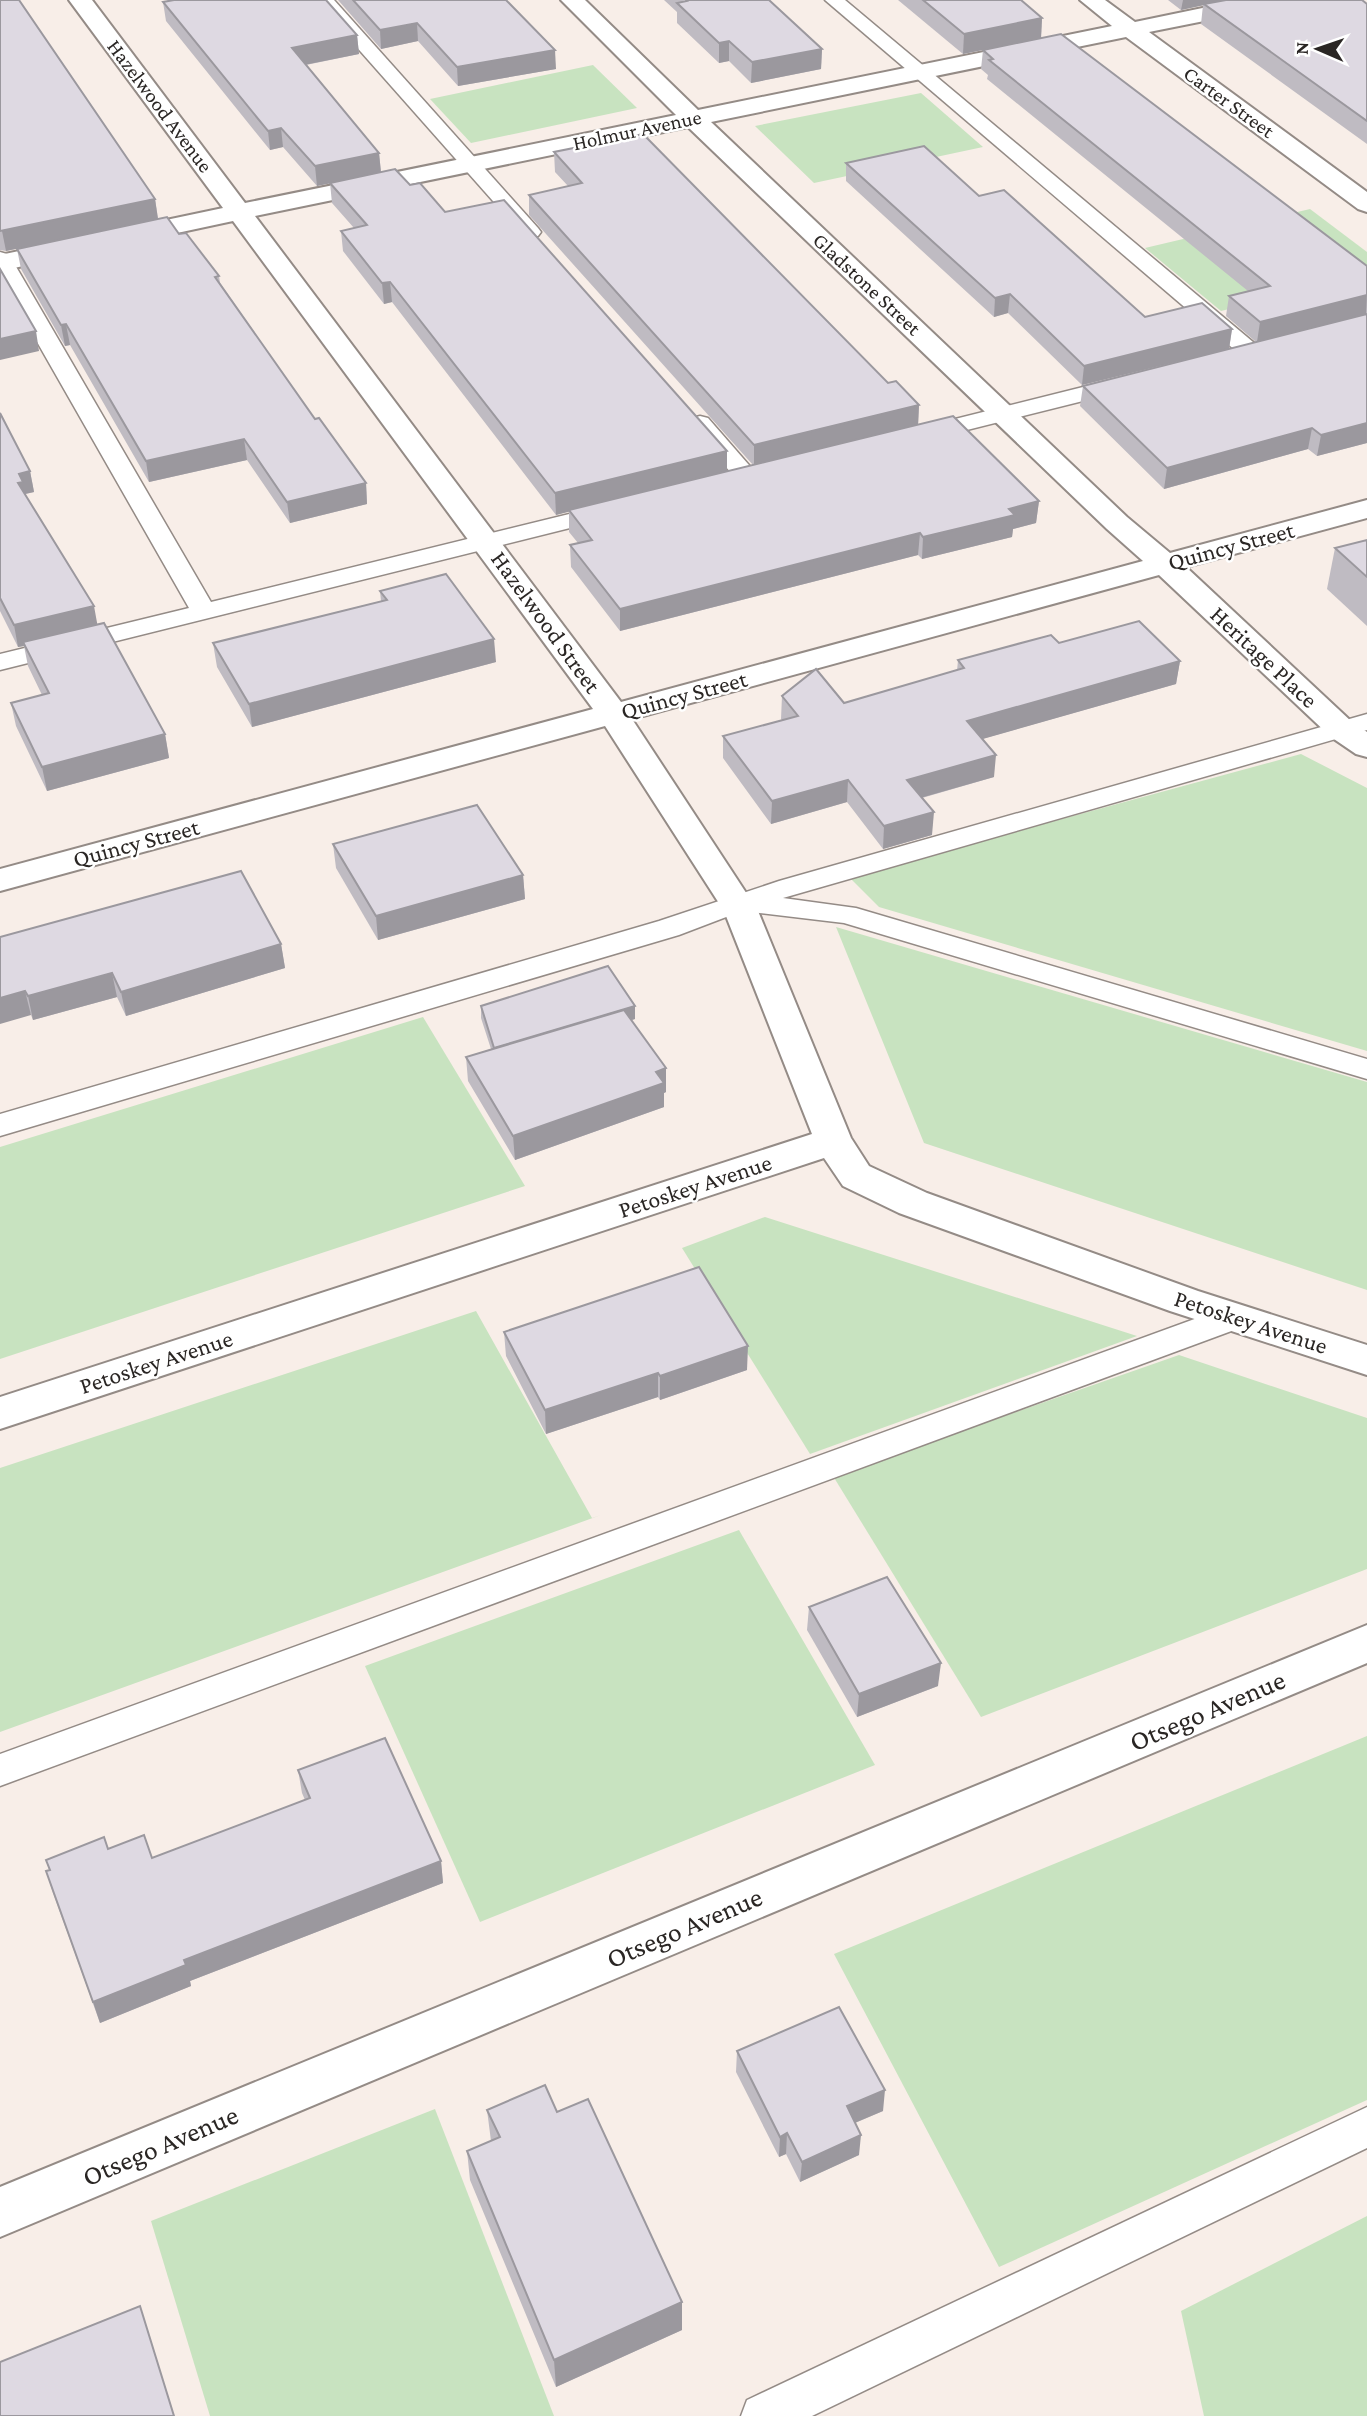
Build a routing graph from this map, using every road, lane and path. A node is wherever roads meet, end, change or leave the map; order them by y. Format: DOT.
graph roads {
  1 [pos="79,0"];
  2 [pos="324,0"];
  3 [pos="572,0"];
  4 [pos="834,0"];
  5 [pos="1091,0"];
  6 [pos="1274,0"];
  7 [pos="1131,30"];
  8 [pos="919,72"];
  9 [pos="693,118"];
  10 [pos="472,164"];
  11 [pos="1367,204"];
  12 [pos="241,211"];
  13 [pos="549,251"];
  14 [pos="1,261"];
  15 [pos="1277,346"];
  16 [pos="1251,352"];
  17 [pos="1225,359"];
  18 [pos="1148,378"];
  19 [pos="684,405"];
  20 [pos="1004,414"];
  21 [pos="903,439"];
  22 [pos="773,471"];
  23 [pos="747,477"];
  24 [pos="722,484"];
  25 [pos="631,506"];
  26 [pos="1367,509"];
  27 [pos="488,542"];
  28 [pos="1165,564"];
  29 [pos="204,612"];
  30 [pos="0,662"];
  31 [pos="612,715"];
  32 [pos="1359,733"];
  33 [pos="3,872"];
  34 [pos="736,903"];
  35 [pos="1367,1069"];
  36 [pos="0,1125"];
  37 [pos="833,1141"];
  38 [pos="1233,1317"];
  39 [pos="1367,1360"];
  40 [pos="0,1413"];
  41 [pos="1367,1643"];
  42 [pos="0,1770"];
  43 [pos="1367,2127"];
  44 [pos="0,2212"];
  45 [pos="763,2416"];
  1 -- 12 [label="street, Hazelwood Avenue"];
  2 -- 10 [label="lane"];
  3 -- 9 [label="street, Gladstone Street"];
  4 -- 8 [label="lane"];
  5 -- 7 [label="street, Carter Street"];
  6 -- 7 [label="street, Holmur Avenue"];
  7 -- 8 [label="street, Holmur Avenue"];
  7 -- 11 [label="street, Carter Street"];
  8 -- 9 [label="street, Holmur Avenue"];
  8 -- 16 [label="lane"];
  9 -- 10 [label="street, Holmur Avenue"];
  9 -- 20 [label="street, Gladstone Street"];
  10 -- 12 [label="street, Holmur Avenue"];
  10 -- 13 [label="lane"];
  12 -- 14 [label="street, Holmur Avenue"];
  12 -- 27 [label="street, Hazelwood Street"];
  14 -- 29 [label="lane"];
  15 -- 16 [label="lane"];
  16 -- 17 [label="lane"];
  18 -- 20 [label="lane"];
  19 -- 23 [label="lane"];
  20 -- 21 [label="lane"];
  20 -- 28 [label="street, Gladstone Street"];
  22 -- 23 [label="lane"];
  23 -- 24 [label="lane"];
  25 -- 27 [label="lane"];
  26 -- 28 [label="street, Quincy Street"];
  27 -- 29 [label="lane"];
  27 -- 31 [label="street, Hazelwood Street"];
  28 -- 31 [label="street, Quincy Street"];
  28 -- 32 [label="street, Heritage Place"];
  29 -- 30 [label="lane"];
  31 -- 33 [label="street, Quincy Street"];
  31 -- 34 [label="street, Hazelwood Street"];
  32 -- 34 [label="lane"];
  34 -- 35 [label="lane"];
  34 -- 36 [label="lane"];
  34 -- 37 [label="street, Hazelwood Street"];
  37 -- 38 [label="street, Petoskey Avenue"];
  37 -- 40 [label="street, Petoskey Avenue"];
  38 -- 39 [label="street, Petoskey Avenue"];
  38 -- 42 [label="lane"];
  41 -- 44 [label="street, Otsego Avenue"];
  43 -- 45 [label="lane"];
}
